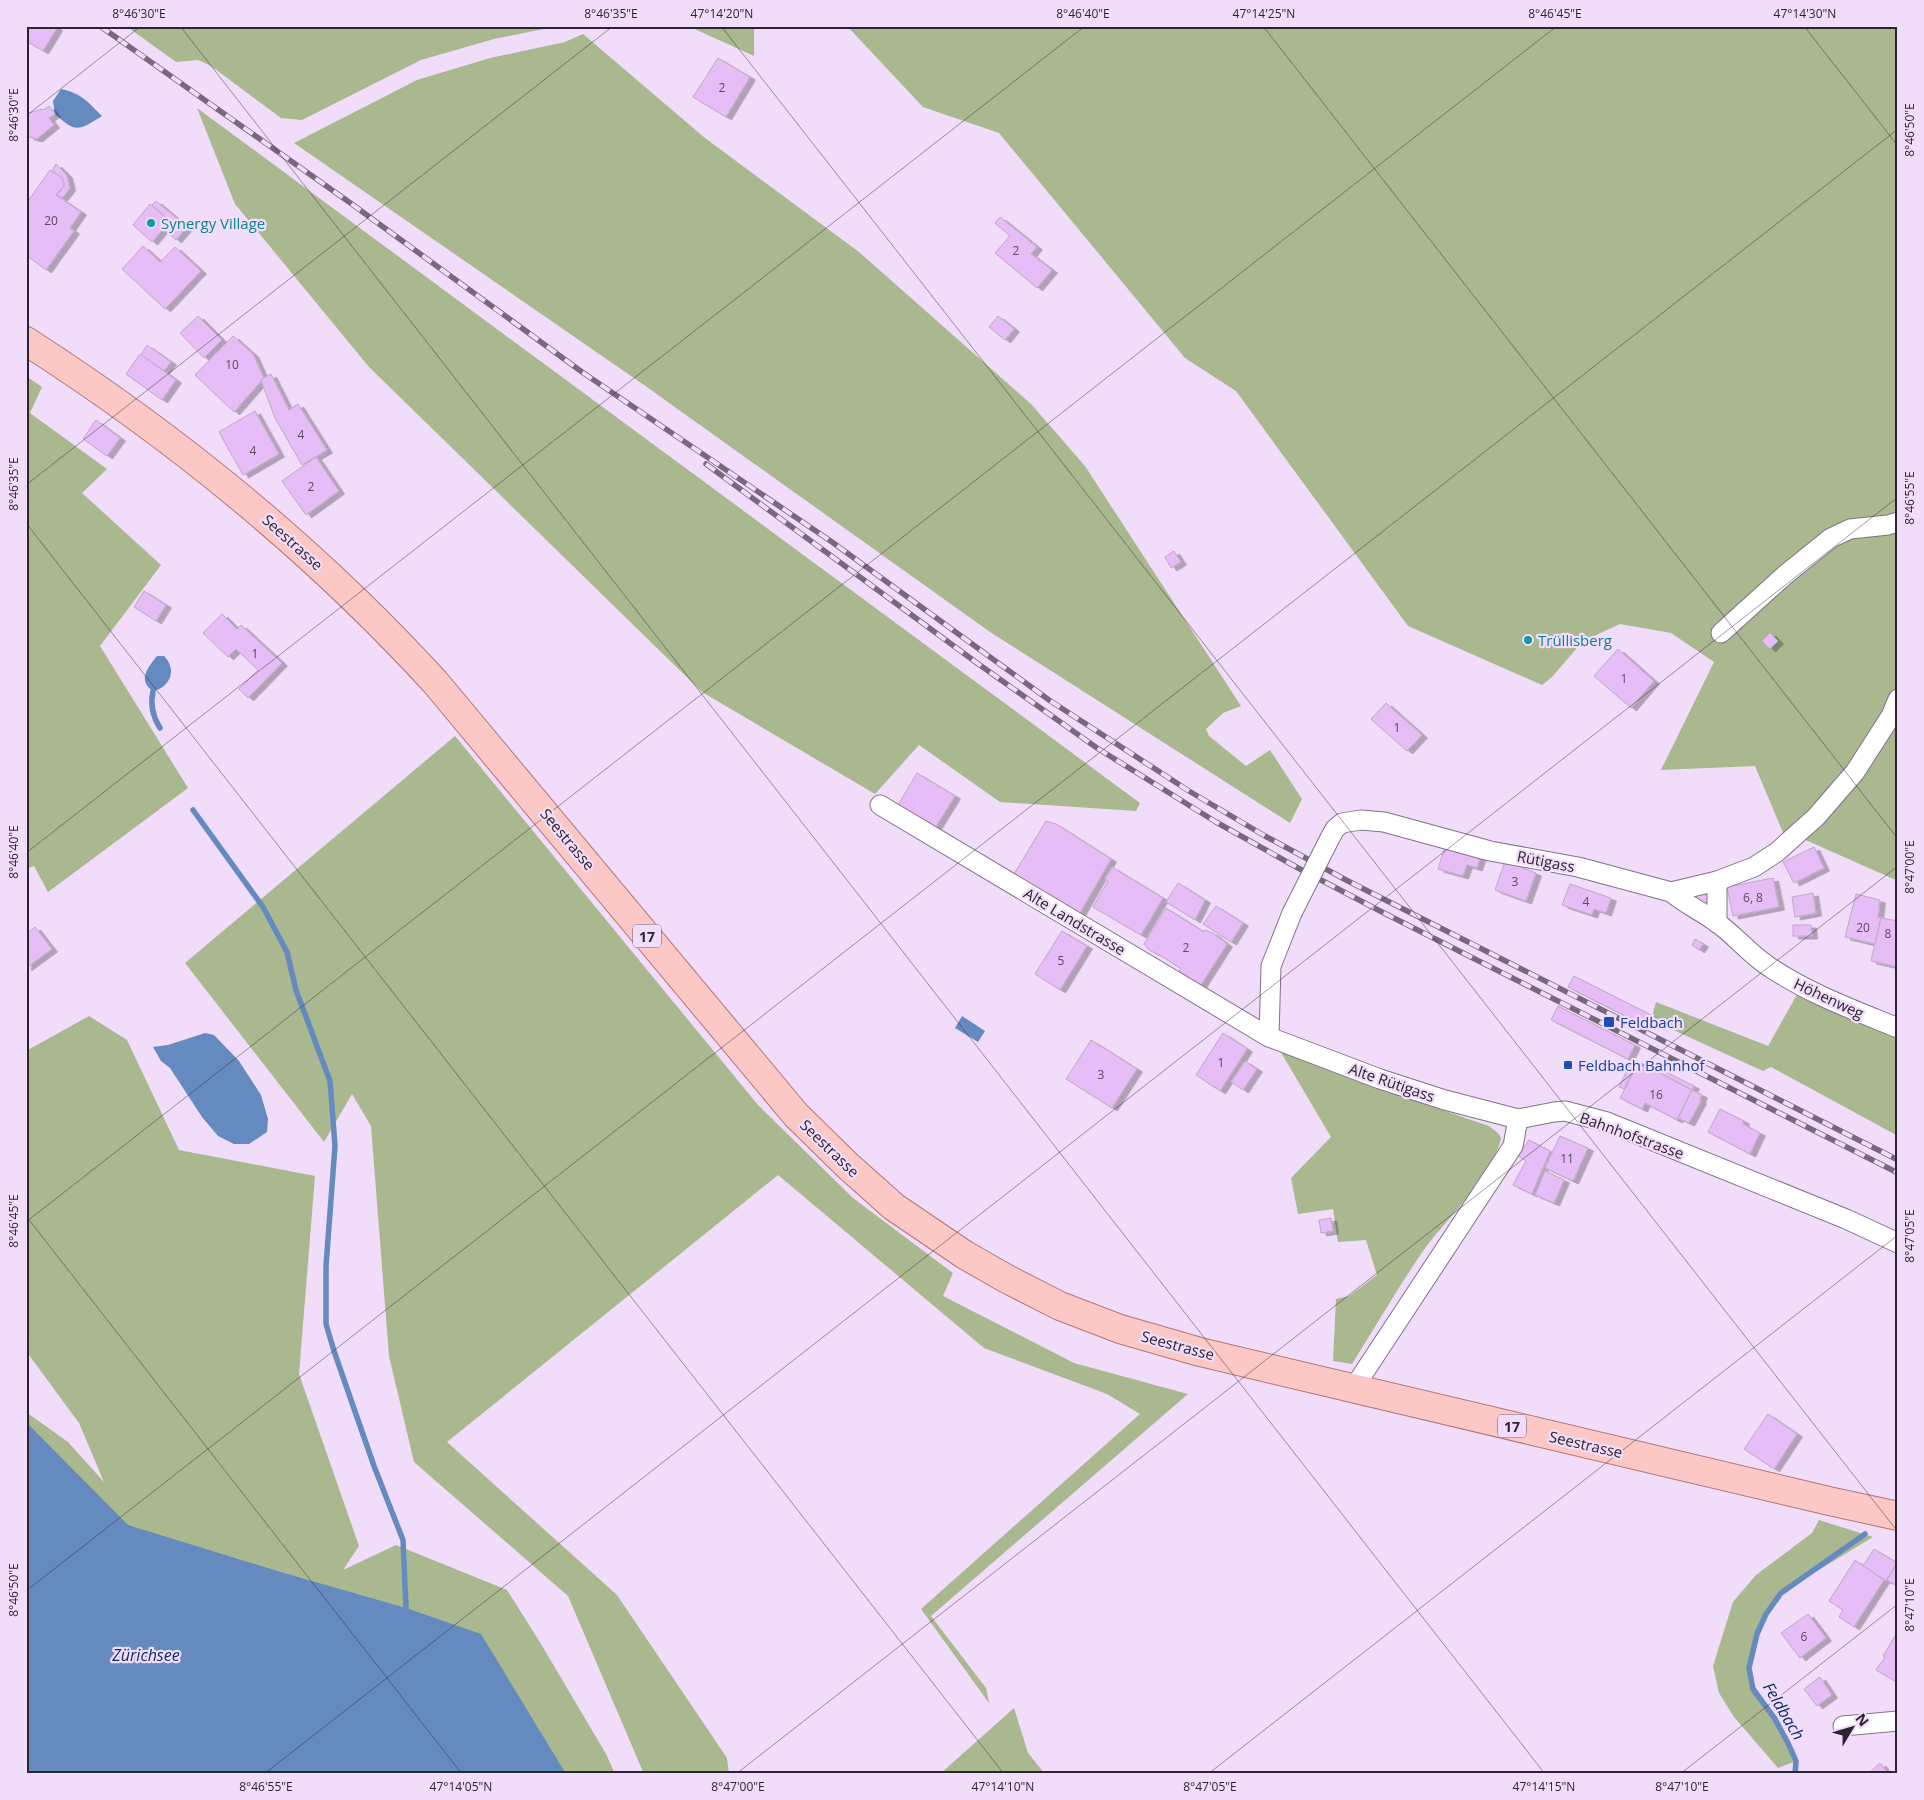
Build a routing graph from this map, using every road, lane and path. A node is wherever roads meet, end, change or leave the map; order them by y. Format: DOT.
graph roads {
  1 [pos="26,341"];
  2 [pos="1898,522"];
  3 [pos="1721,633"];
  4 [pos="1898,700"];
  5 [pos="880,805"];
  6 [pos="1718,881"];
  7 [pos="1671,892"];
  8 [pos="1717,922"];
  9 [pos="1898,1028"];
  10 [pos="1269,1037"];
  11 [pos="1518,1119"];
  12 [pos="1898,1243"];
  13 [pos="1353,1389"];
  14 [pos="1898,1516"];
  15 [pos="1898,1722"];
  16 [pos="1843,1726"];
  1 -- 13 [label="main road, Seestrasse / 17"];
  2 -- 3 [label="street"];
  4 -- 6 [label="street, Rütigass"];
  5 -- 10 [label="street, Alte Landstrasse"];
  6 -- 7 [label="street, Rütigass"];
  6 -- 8 [label="street"];
  7 -- 8 [label="street, Höhenweg"];
  7 -- 10 [label="street, Rütigass, bridge"];
  8 -- 9 [label="street, Höhenweg"];
  10 -- 11 [label="street, Alte Rütigass"];
  11 -- 12 [label="street, Bahnhofstrasse"];
  11 -- 13 [label="street"];
  13 -- 14 [label="main road, Seestrasse / 17"];
  15 -- 16 [label="street"];
}
